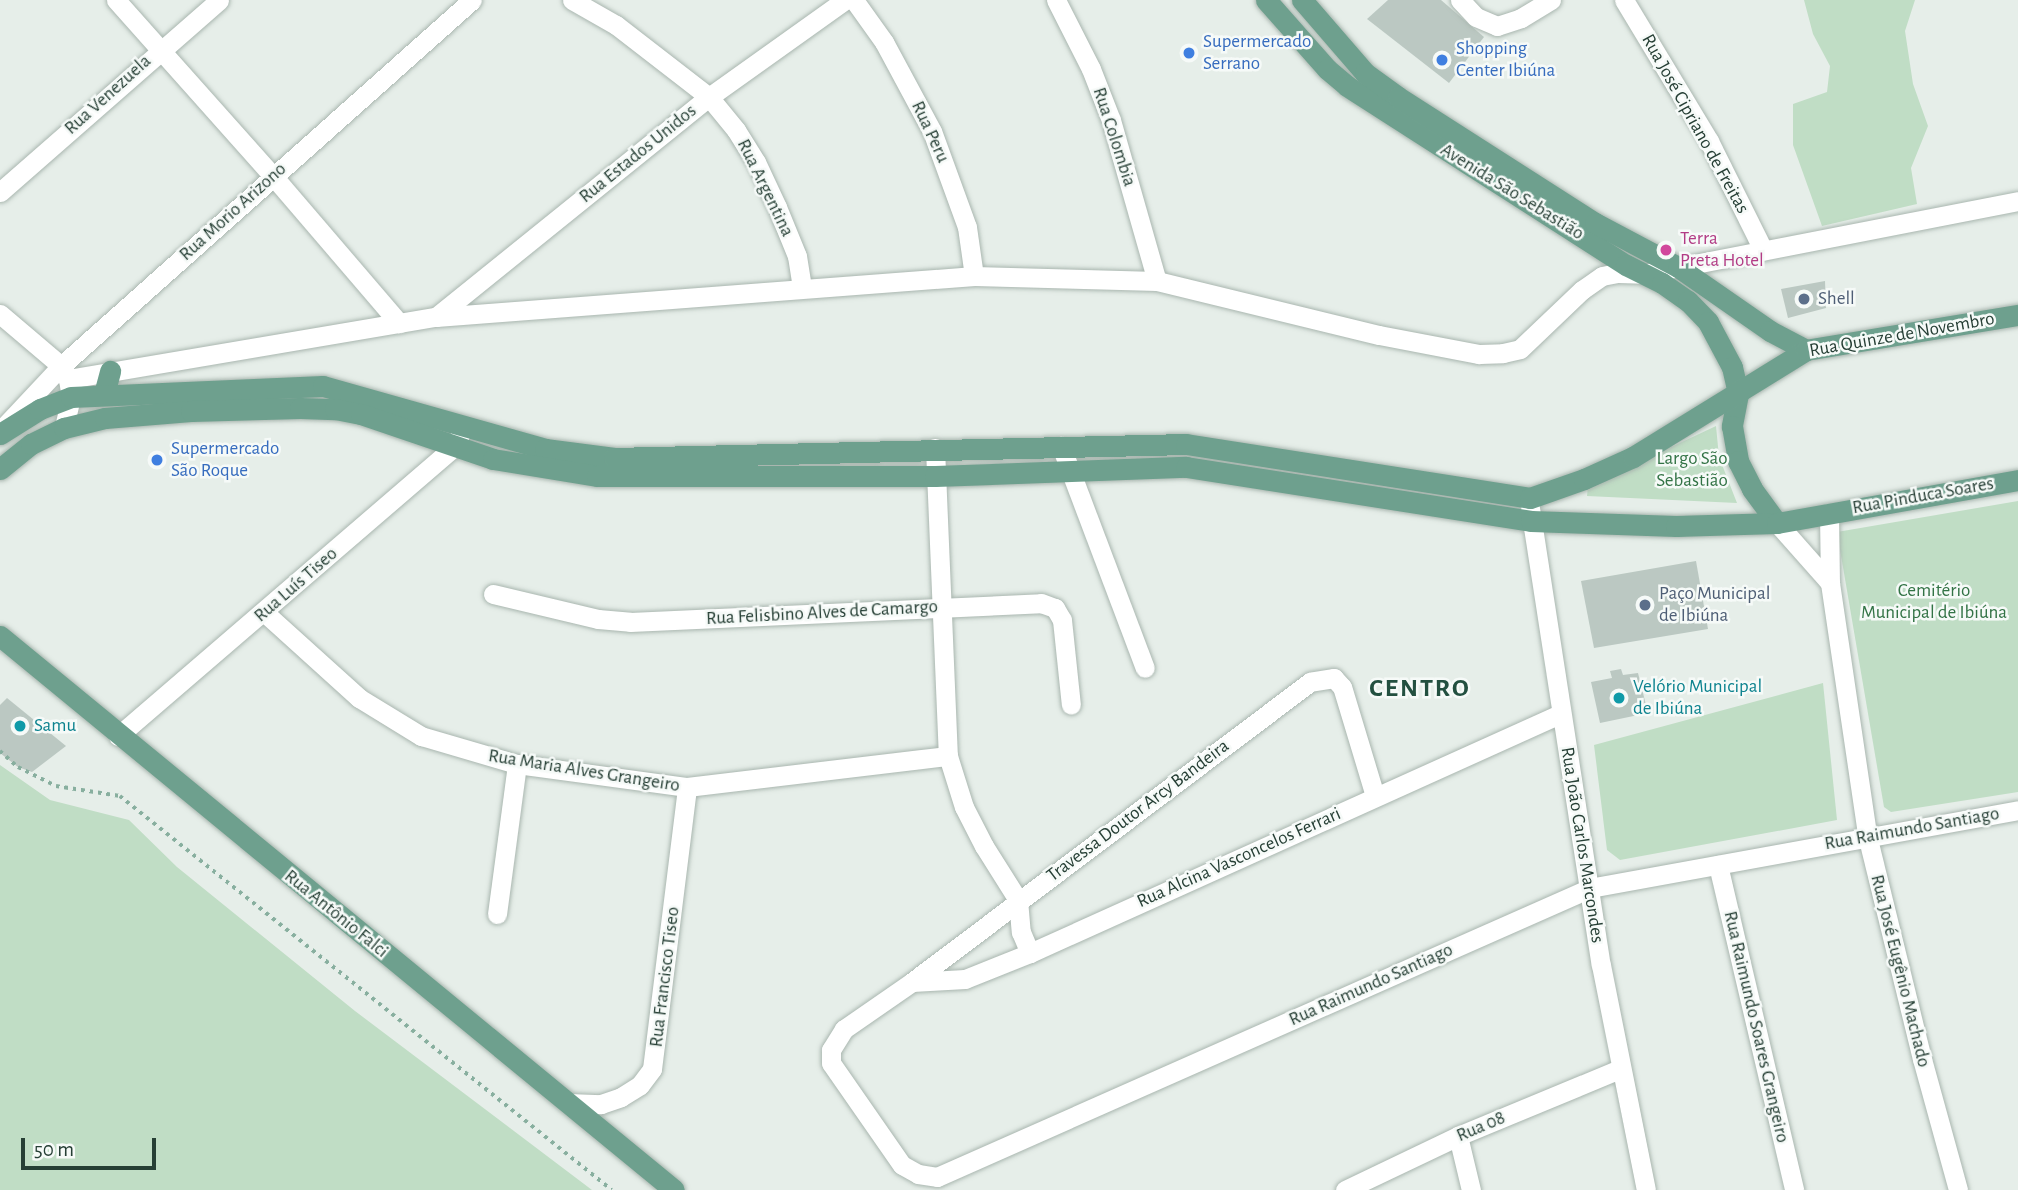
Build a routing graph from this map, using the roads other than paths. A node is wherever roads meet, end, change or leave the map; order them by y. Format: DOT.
graph roads {
  1 [pos="116,0"];
  2 [pos="219,0"];
  3 [pos="472,0"];
  4 [pos="572,0"];
  5 [pos="845,0"];
  6 [pos="854,0"];
  7 [pos="1056,0"];
  8 [pos="1302,0"];
  9 [pos="1460,0"];
  10 [pos="1550,0"];
  11 [pos="1624,0"];
  12 [pos="1273,2"];
  13 [pos="159,50"];
  14 [pos="1345,51"];
  15 [pos="1327,69"];
  16 [pos="709,97"];
  17 [pos="273,176"];
  18 [pos="0,192"];
  19 [pos="2018,201"];
  20 [pos="1763,250"];
  21 [pos="1678,267"];
  22 [pos="1643,274"];
  23 [pos="974,276"];
  24 [pos="1157,281"];
  25 [pos="802,288"];
  26 [pos="0,314"];
  27 [pos="2018,315"];
  28 [pos="436,317"];
  29 [pos="399,323"];
  30 [pos="1806,350"];
  31 [pos="110,371"];
  32 [pos="67,381"];
  33 [pos="104,394"];
  34 [pos="1738,394"];
  35 [pos="64,428"];
  36 [pos="0,433"];
  37 [pos="460,436"];
  38 [pos="1186,444"];
  39 [pos="1060,446"];
  40 [pos="935,448"];
  41 [pos="1186,467"];
  42 [pos="0,468"];
  43 [pos="1069,470"];
  44 [pos="936,476"];
  45 [pos="2018,480"];
  46 [pos="1530,498"];
  47 [pos="1829,513"];
  48 [pos="1531,521"];
  49 [pos="1777,523"];
  50 [pos="1830,583"];
  51 [pos="493,594"];
  52 [pos="940,607"];
  53 [pos="265,613"];
  54 [pos="0,636"];
  55 [pos="1145,668"];
  56 [pos="1071,705"];
  57 [pos="1560,714"];
  58 [pos="118,736"];
  59 [pos="948,756"];
  60 [pos="517,764"];
  61 [pos="687,787"];
  62 [pos="1375,796"];
  63 [pos="2018,810"];
  64 [pos="1867,835"];
  65 [pos="1718,865"];
  66 [pos="1590,888"];
  67 [pos="1018,900"];
  68 [pos="497,914"];
  69 [pos="1030,953"];
  70 [pos="912,982"];
  71 [pos="844,1029"];
  72 [pos="1619,1069"];
  73 [pos="568,1103"];
  74 [pos="1458,1136"];
  75 [pos="674,1190"];
  76 [pos="1345,1190"];
  77 [pos="1471,1190"];
  78 [pos="1646,1190"];
  79 [pos="1794,1190"];
  80 [pos="1958,1190"];
  1 -- 13 [label="street"];
  2 -- 13 [label="street, Rua Venezuela"];
  3 -- 17 [label="street, Rua Morio Arizono"];
  4 -- 16 [label="street, Rua Argentina"];
  5 -- 16 [label="street, Rua Estados Unidos"];
  6 -- 23 [label="street, Rua Peru"];
  7 -- 24 [label="street, Rua Colombia"];
  8 -- 14 [label="main road, Avenida São Sebastião"];
  9 -- 10 [label="street"];
  11 -- 20 [label="street, Rua José Cipriano de Freitas"];
  12 -- 15 [label="main road, Avenida São Sebastião"];
  13 -- 17 [label="street"];
  13 -- 18 [label="street, Rua Venezuela"];
  14 -- 15 [label="main road"];
  14 -- 21 [label="main road, Avenida São Sebastião"];
  15 -- 22 [label="main road, Avenida São Sebastião"];
  16 -- 25 [label="street, Rua Argentina"];
  16 -- 28 [label="street, Rua Estados Unidos"];
  17 -- 29 [label="street"];
  17 -- 32 [label="street, Rua Morio Arizono"];
  19 -- 20 [label="street"];
  20 -- 21 [label="street"];
  21 -- 22 [label="street"];
  21 -- 30 [label="main road, Avenida São Sebastião"];
  22 -- 24 [label="street"];
  22 -- 34 [label="main road, Avenida São Sebastião"];
  23 -- 24 [label="street"];
  23 -- 25 [label="street"];
  25 -- 28 [label="street"];
  26 -- 32 [label="street"];
  27 -- 30 [label="main road, Rua Quinze de Novembro"];
  28 -- 29 [label="street"];
  29 -- 31 [label="street"];
  30 -- 34 [label="main road, Rua Quinze de Novembro"];
  31 -- 32 [label="street"];
  31 -- 33 [label="main road"];
  32 -- 33 [label="main road"];
  32 -- 35 [label="street"];
  32 -- 36 [label="street, Rua Morio Arizono"];
  32 -- 36 [label="main road"];
  33 -- 37 [label="main road"];
  34 -- 46 [label="main road, Rua Quinze de Novembro"];
  34 -- 49 [label="main road"];
  35 -- 37 [label="main road"];
  35 -- 42 [label="main road"];
  37 -- 40 [label="main road"];
  37 -- 44 [label="main road, Rua Pinduca Soares"];
  37 -- 53 [label="street, Rua Luís Tiseo"];
  38 -- 39 [label="main road"];
  38 -- 41 [label="main road"];
  38 -- 46 [label="main road"];
  39 -- 40 [label="main road"];
  39 -- 43 [label="street"];
  40 -- 44 [label="street"];
  41 -- 43 [label="main road, Rua Pinduca Soares"];
  41 -- 48 [label="main road, Rua Pinduca Soares"];
  43 -- 44 [label="main road, Rua Pinduca Soares"];
  43 -- 55 [label="street"];
  44 -- 52 [label="street"];
  45 -- 47 [label="main road, Rua Pinduca Soares"];
  46 -- 48 [label="street, Rua João Carlos Marcondes"];
  47 -- 49 [label="main road, Rua Pinduca Soares"];
  47 -- 50 [label="street, Rua José Eugênio Machado"];
  48 -- 49 [label="main road, Rua Pinduca Soares"];
  48 -- 57 [label="street, Rua João Carlos Marcondes"];
  49 -- 50 [label="street"];
  50 -- 64 [label="street, Rua José Eugênio Machado"];
  51 -- 52 [label="street, Rua Felisbino Alves de Camargo"];
  52 -- 56 [label="street, Rua Felisbino Alves de Camargo"];
  52 -- 59 [label="street"];
  53 -- 58 [label="street, Rua Luís Tiseo"];
  53 -- 60 [label="street, Rua Maria Alves Grangeiro"];
  54 -- 58 [label="main road, Rua Antônio Falci"];
  57 -- 62 [label="street, Rua Alcina Vasconcelos Ferrari"];
  57 -- 66 [label="street, Rua João Carlos Marcondes"];
  58 -- 73 [label="main road, Rua Antônio Falci"];
  59 -- 61 [label="street, Rua Maria Alves Grangeiro"];
  59 -- 67 [label="street"];
  60 -- 61 [label="street, Rua Maria Alves Grangeiro"];
  60 -- 68 [label="street"];
  61 -- 73 [label="street, Rua Francisco Tiseo"];
  62 -- 67 [label="street, Travessa Doutor Arcy Bandeira"];
  62 -- 69 [label="street, Rua Alcina Vasconcelos Ferrari"];
  63 -- 64 [label="street, Rua Raimundo Santiago"];
  64 -- 65 [label="street, Rua Raimundo Santiago"];
  64 -- 80 [label="street, Rua José Eugênio Machado"];
  65 -- 66 [label="street, Rua Raimundo Santiago"];
  65 -- 79 [label="street, Rua Raimundo Soares Grangeiro"];
  66 -- 71 [label="street, Rua Raimundo Santiago"];
  66 -- 72 [label="street, Rua João Carlos Marcondes"];
  67 -- 69 [label="street"];
  67 -- 70 [label="street, Travessa Doutor Arcy Bandeira"];
  69 -- 70 [label="street, Rua Alcina Vasconcelos Ferrari"];
  70 -- 71 [label="street, Travessa Doutor Arcy Bandeira"];
  72 -- 74 [label="street, Rua 08"];
  72 -- 78 [label="street, Rua João Carlos Marcondes"];
  73 -- 75 [label="main road, Rua Antônio Falci"];
  74 -- 76 [label="street, Rua 08"];
  74 -- 77 [label="street"];
}
